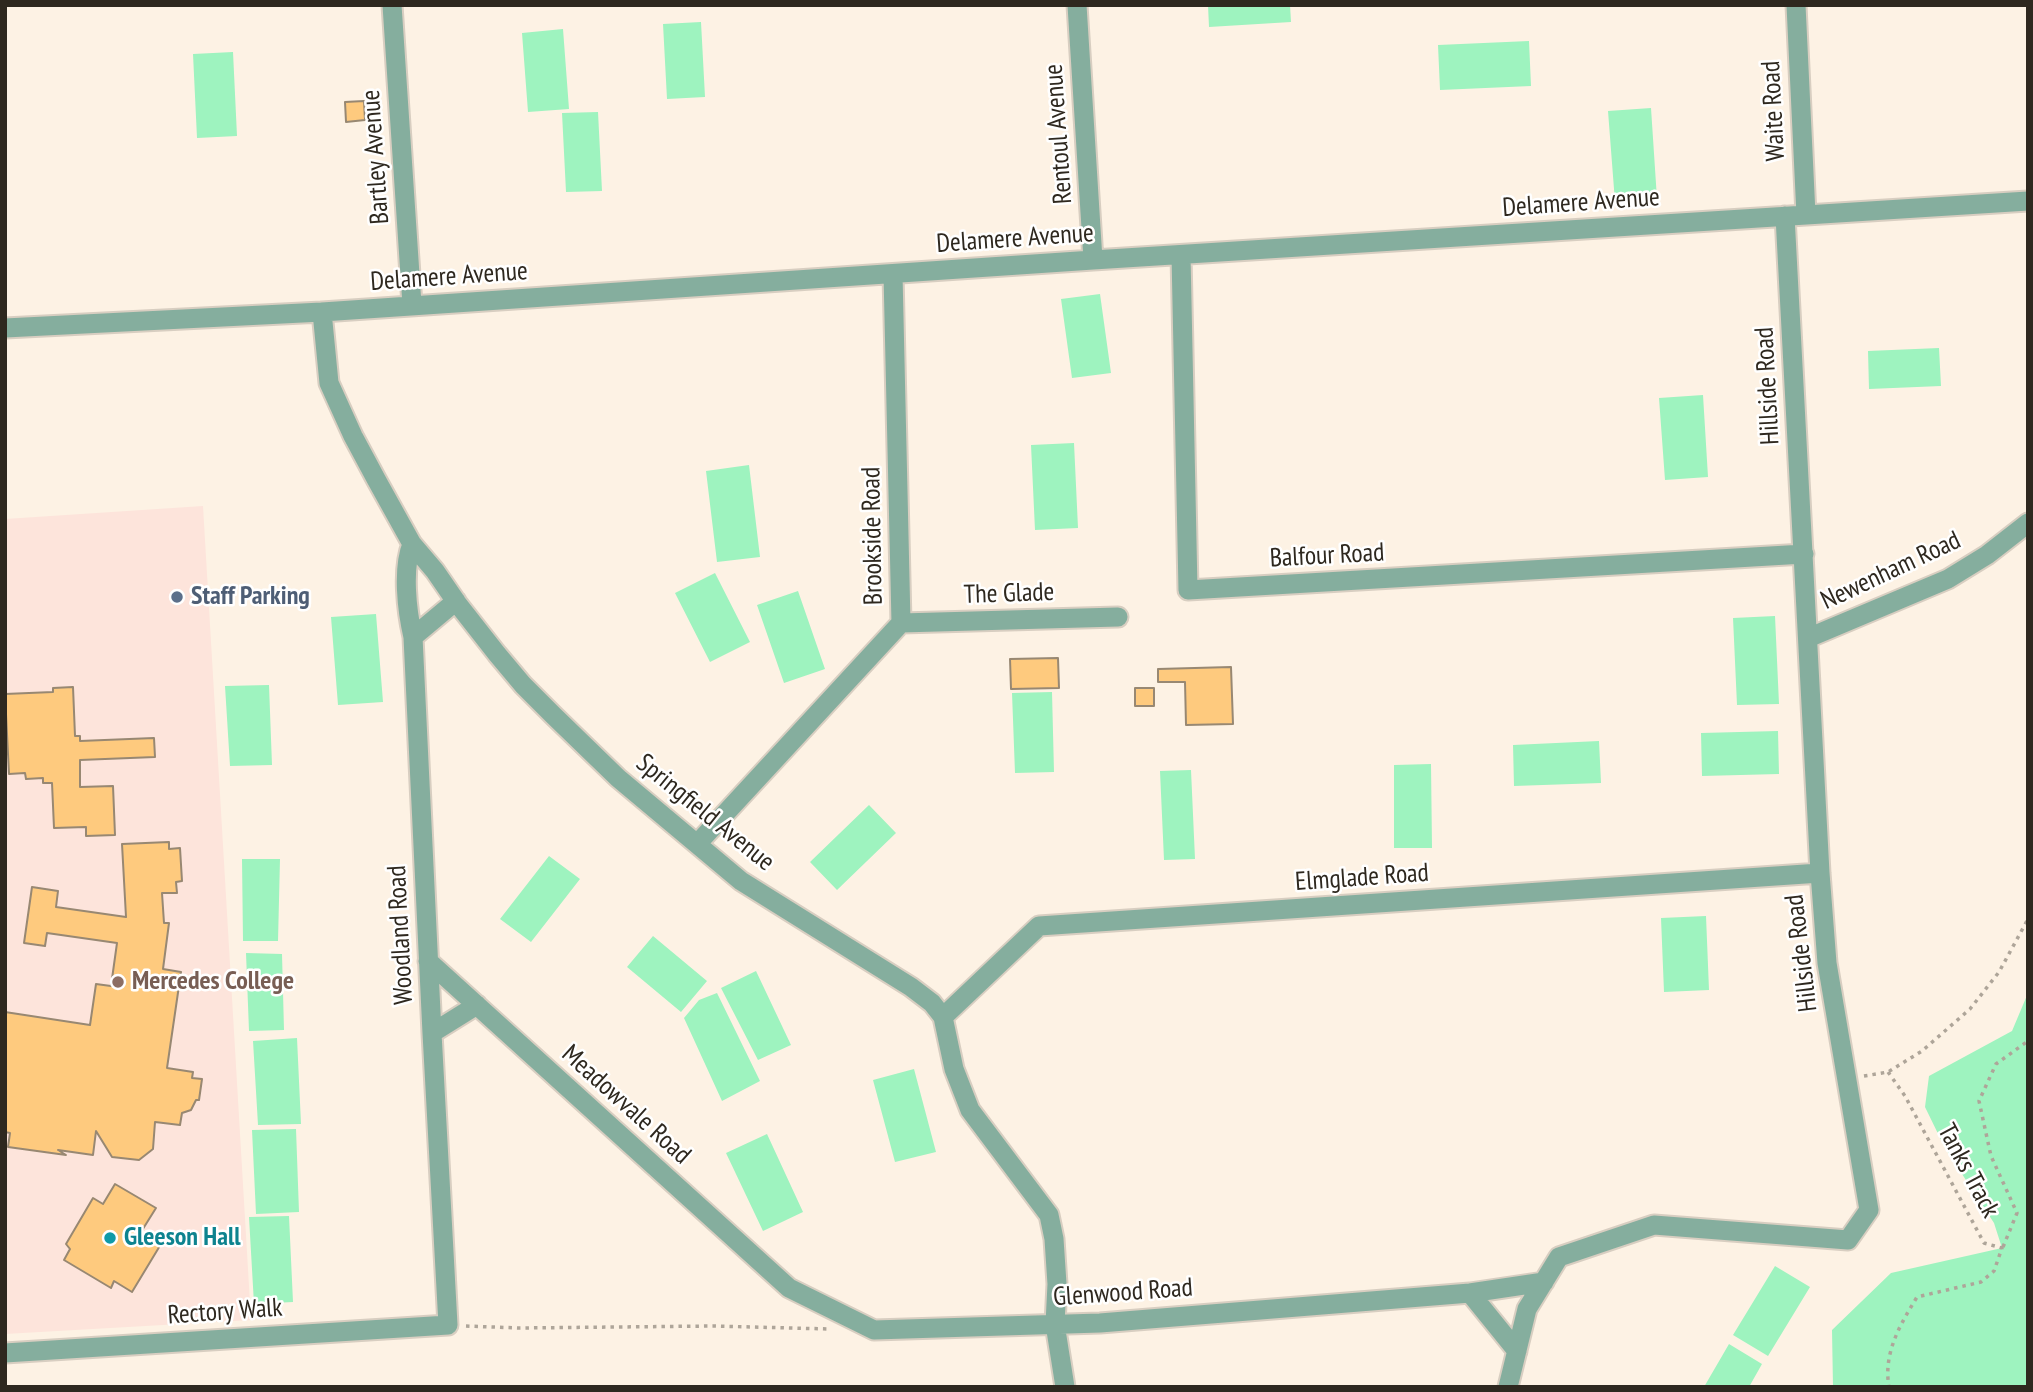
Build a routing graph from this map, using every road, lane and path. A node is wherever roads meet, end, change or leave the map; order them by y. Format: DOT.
graph roads {
  1 [pos="392,5"];
  2 [pos="1077,5"];
  3 [pos="1796,5"];
  4 [pos="2028,201"];
  5 [pos="1806,215"];
  6 [pos="1785,216"];
  7 [pos="1181,255"];
  8 [pos="1093,260"];
  9 [pos="893,274"];
  10 [pos="412,305"];
  11 [pos="322,312"];
  12 [pos="5,328"];
  13 [pos="2028,523"];
  14 [pos="412,544"];
  15 [pos="1804,554"];
  16 [pos="456,601"];
  17 [pos="1118,617"];
  18 [pos="901,623"];
  19 [pos="413,637"];
  20 [pos="1808,638"];
  21 [pos="698,843"];
  22 [pos="1820,873"];
  23 [pos="2028,919"];
  24 [pos="428,961"];
  25 [pos="477,1004"];
  26 [pos="943,1017"];
  27 [pos="432,1033"];
  28 [pos="2028,1041"];
  29 [pos="1888,1072"];
  30 [pos="1846,1079"];
  31 [pos="2002,1248"];
  32 [pos="1544,1282"];
  33 [pos="789,1288"];
  34 [pos="1470,1293"];
  35 [pos="1055,1324"];
  36 [pos="448,1325"];
  37 [pos="834,1329"];
  38 [pos="1517,1351"];
  39 [pos="5,1353"];
  40 [pos="1065,1387"];
  41 [pos="1508,1387"];
  42 [pos="1889,1387"];
  1 -- 10 [label="street, Bartley Avenue"];
  2 -- 8 [label="street, Rentoul Avenue"];
  3 -- 5 [label="street, Waite Road"];
  4 -- 5 [label="street, Delamere Avenue"];
  5 -- 6 [label="street, Delamere Avenue"];
  6 -- 7 [label="street, Delamere Avenue"];
  6 -- 15 [label="street, Hillside Road"];
  7 -- 8 [label="street, Delamere Avenue"];
  7 -- 15 [label="street, Balfour Road"];
  8 -- 9 [label="street, Delamere Avenue"];
  9 -- 10 [label="street, Delamere Avenue"];
  9 -- 18 [label="street, Brookside Road"];
  10 -- 11 [label="street, Delamere Avenue"];
  11 -- 12 [label="street, Delamere Avenue"];
  11 -- 14 [label="street, Springfield Avenue"];
  13 -- 20 [label="street, Newenham Road"];
  14 -- 16 [label="street, Springfield Avenue"];
  14 -- 19 [label="street, Woodland Road"];
  15 -- 20 [label="street, Hillside Road"];
  16 -- 19 [label="street"];
  16 -- 21 [label="street, Springfield Avenue"];
  17 -- 18 [label="street, The Glade"];
  18 -- 21 [label="street, Brookside Road"];
  19 -- 24 [label="street, Woodland Road"];
  20 -- 22 [label="street, Hillside Road"];
  21 -- 26 [label="street, Springfield Avenue"];
  22 -- 26 [label="street, Elmglade Road"];
  22 -- 30 [label="street, Hillside Road"];
  23 -- 29 [label="path"];
  24 -- 25 [label="street, Meadowvale Road"];
  24 -- 27 [label="street, Woodland Road"];
  25 -- 27 [label="street"];
  25 -- 33 [label="street, Meadowvale Road"];
  26 -- 35 [label="street"];
  27 -- 36 [label="street, Woodland Road"];
  28 -- 31 [label="path"];
  29 -- 30 [label="path"];
  29 -- 31 [label="path, Tanks Track"];
  30 -- 32 [label="street, Hillside Road"];
  31 -- 42 [label="path, Tanks Track"];
  32 -- 34 [label="street, Glenwood Road"];
  32 -- 38 [label="street, Hillside Road"];
  33 -- 35 [label="street, Glenwood Road"];
  34 -- 35 [label="street, Glenwood Road"];
  34 -- 38 [label="street"];
  35 -- 40 [label="street"];
  36 -- 37 [label="path"];
  36 -- 39 [label="street, Rectory Walk"];
  38 -- 41 [label="street, Hillside Road"];
}
